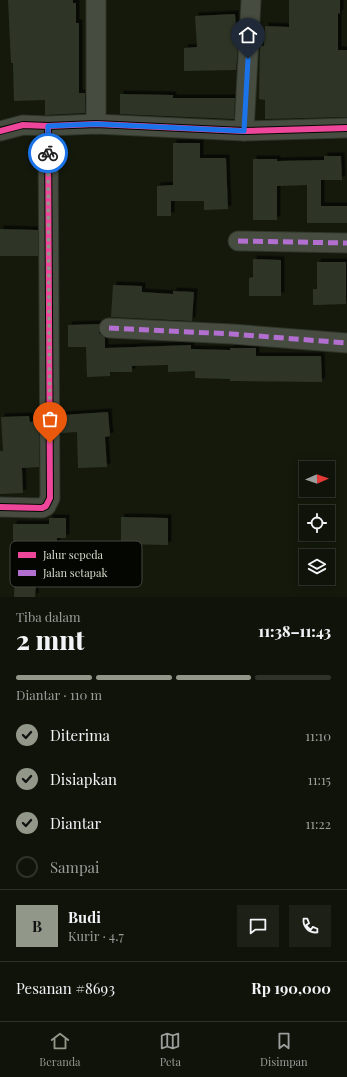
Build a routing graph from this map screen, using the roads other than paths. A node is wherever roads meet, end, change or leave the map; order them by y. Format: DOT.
graph roads {
  1 [pos="96,0"];
  2 [pos="251,1"];
  3 [pos="96,124"];
  4 [pos="48,126"];
  5 [pos="347,128"];
  6 [pos="0,131"];
  7 [pos="244,131"];
  8 [pos="238,241"];
  9 [pos="347,243"];
  10 [pos="109,328"];
  11 [pos="347,343"];
  12 [pos="0,507"];
  1 -- 3 [label="street"];
  2 -- 7 [label="street"];
  3 -- 4 [label="street"];
  3 -- 7 [label="street"];
  4 -- 6 [label="street"];
  4 -- 12 [label="street"];
  5 -- 7 [label="street"];
  8 -- 9 [label="street"];
  10 -- 11 [label="street"];
}
